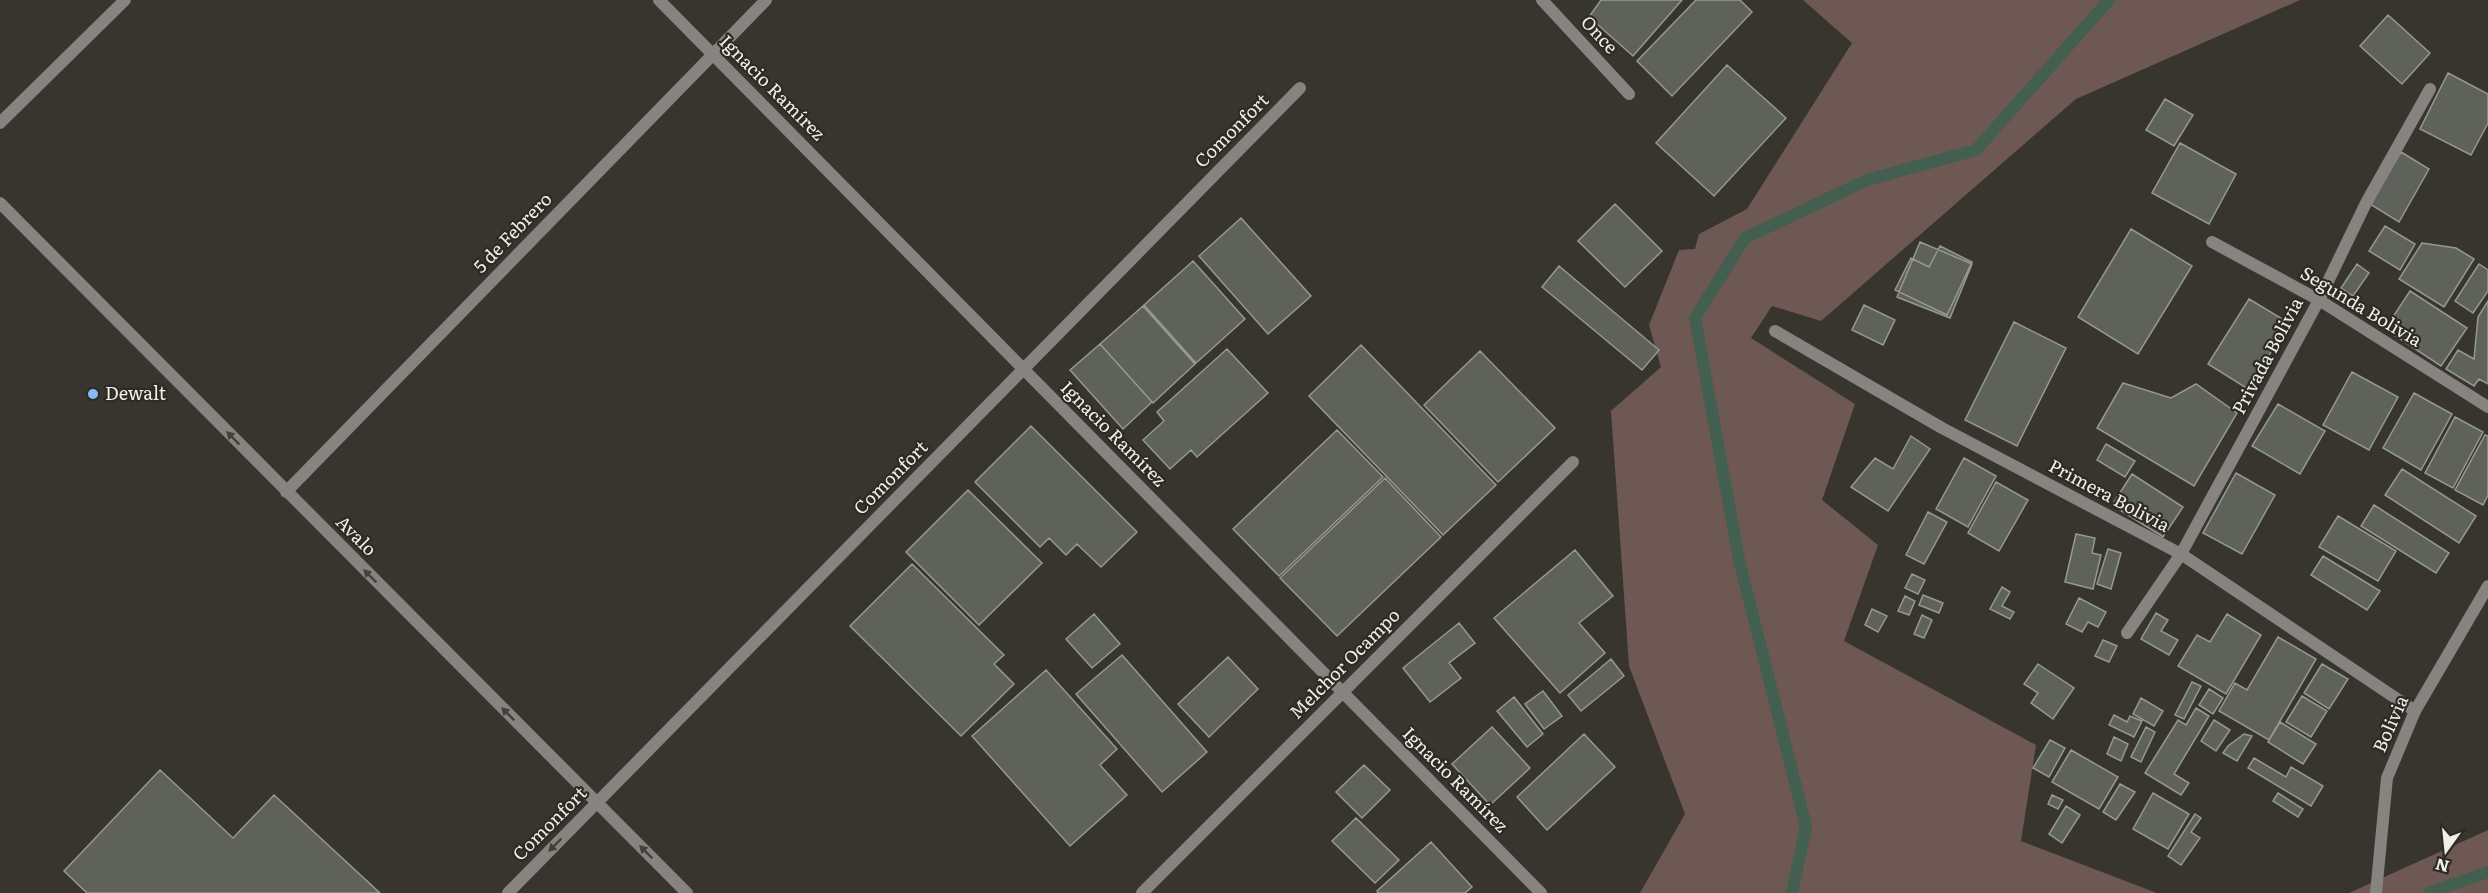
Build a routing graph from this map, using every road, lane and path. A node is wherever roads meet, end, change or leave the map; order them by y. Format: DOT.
graph roads {
  1 [pos="125,0"];
  2 [pos="659,0"];
  3 [pos="766,0"];
  4 [pos="1542,0"];
  5 [pos="713,54"];
  6 [pos="1300,88"];
  7 [pos="2430,89"];
  8 [pos="1629,94"];
  9 [pos="0,123"];
  10 [pos="0,203"];
  11 [pos="2212,242"];
  12 [pos="2319,300"];
  13 [pos="1775,331"];
  14 [pos="1024,369"];
  15 [pos="2488,407"];
  16 [pos="1573,462"];
  17 [pos="286,492"];
  18 [pos="2181,554"];
  19 [pos="2488,586"];
  20 [pos="2127,633"];
  21 [pos="1343,692"];
  22 [pos="2415,711"];
  23 [pos="596,803"];
  24 [pos="508,893"];
  25 [pos="687,893"];
  26 [pos="1142,893"];
  27 [pos="1541,893"];
  28 [pos="2376,893"];
  1 -- 9 [label="street"];
  2 -- 5 [label="street, Ignacio Ramírez"];
  3 -- 5 [label="street, 5 de Febrero"];
  4 -- 8 [label="street, Once"];
  5 -- 14 [label="street, Ignacio Ramírez"];
  5 -- 17 [label="street, 5 de Febrero"];
  6 -- 14 [label="street, Comonfort"];
  7 -- 12 [label="street, Privada Bolivia"];
  17 -- 10 [label="street, Avalo, one-way"];
  11 -- 12 [label="street, Segunda Bolivia"];
  12 -- 15 [label="street, Segunda Bolivia"];
  12 -- 18 [label="street, Privada Bolivia"];
  13 -- 18 [label="street, Primera Bolivia"];
  14 -- 21 [label="street, Ignacio Ramírez"];
  14 -- 23 [label="street, Comonfort"];
  16 -- 21 [label="street, Melchor Ocampo"];
  23 -- 17 [label="street, Avalo, one-way"];
  18 -- 20 [label="street, Privada Bolivia"];
  18 -- 22 [label="street, Primera Bolivia"];
  19 -- 22 [label="street, Bolivia"];
  21 -- 26 [label="street, Melchor Ocampo"];
  21 -- 27 [label="street, Ignacio Ramírez"];
  22 -- 28 [label="street, Bolivia"];
  23 -- 24 [label="street, Comonfort, one-way"];
  25 -- 23 [label="street, Avalo, one-way"];
}
